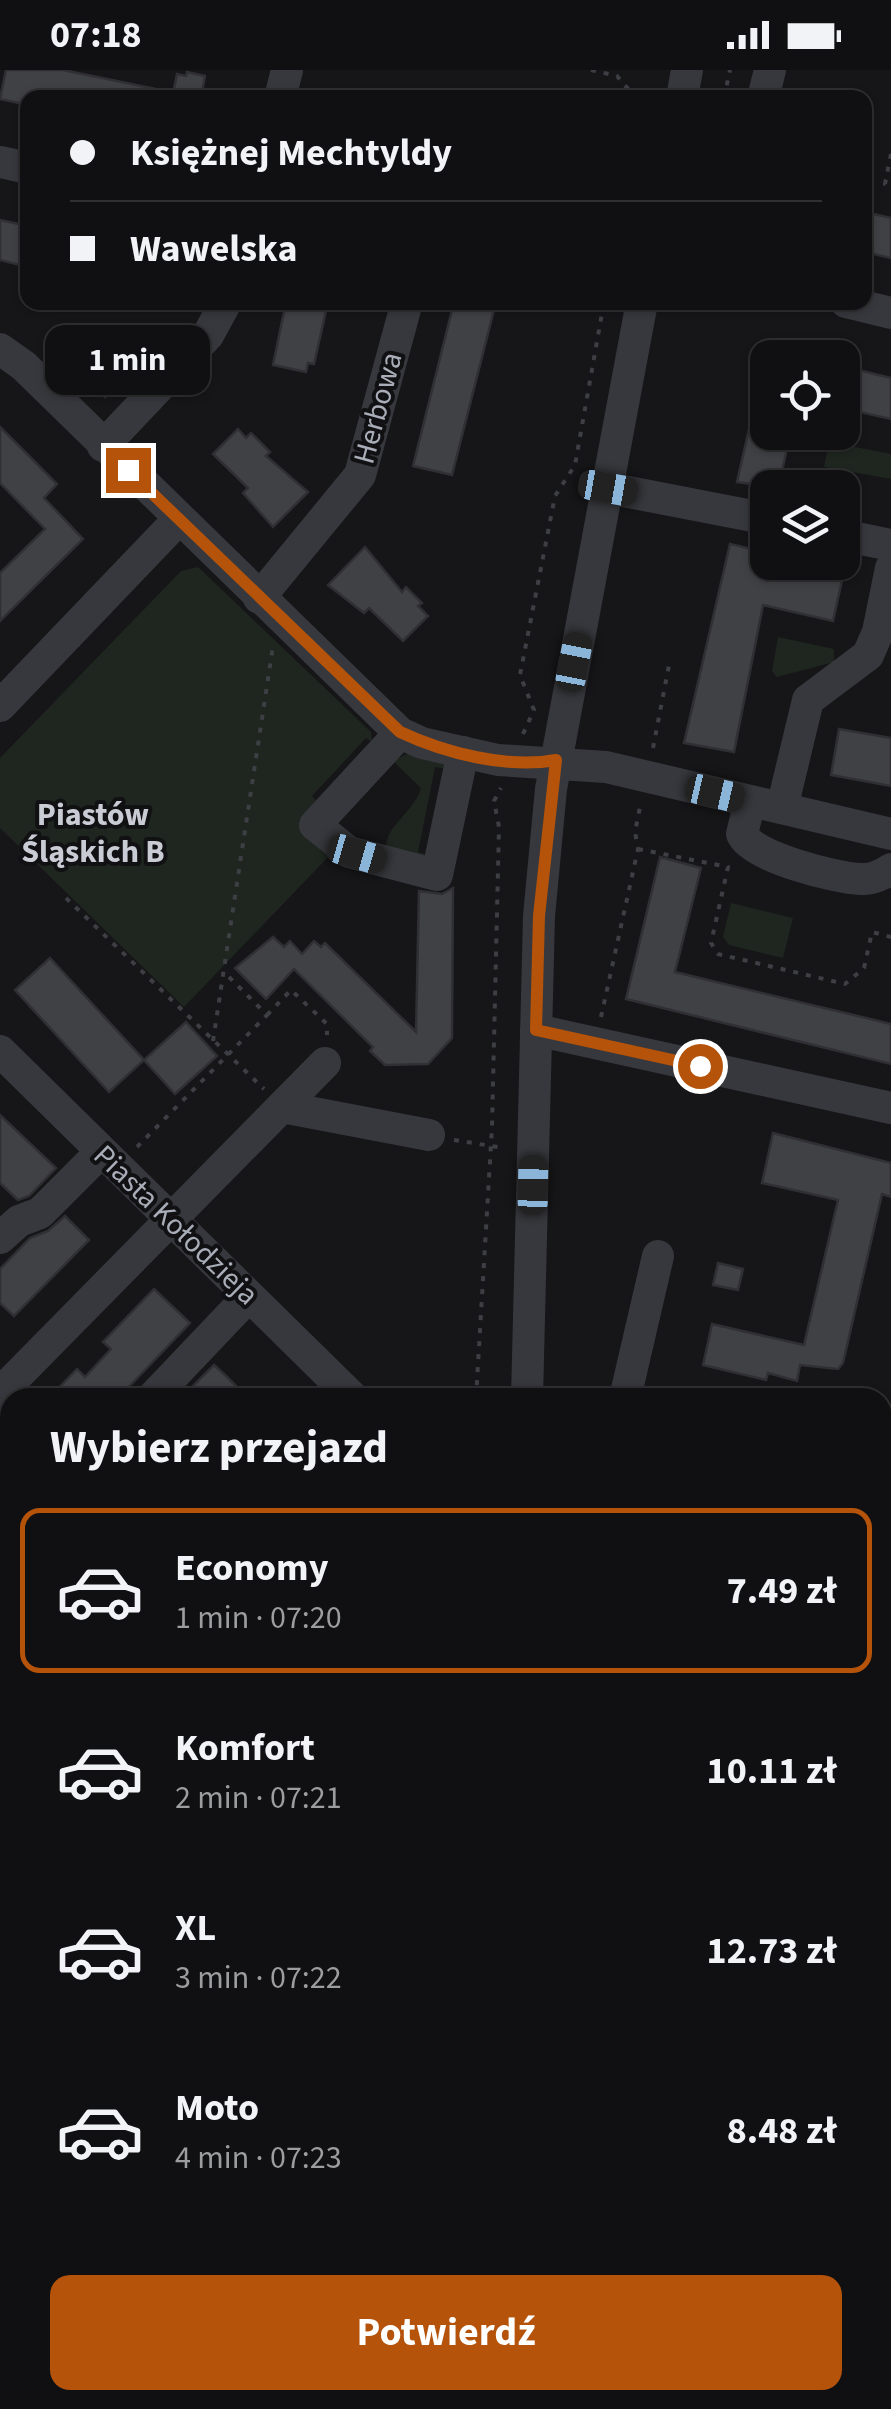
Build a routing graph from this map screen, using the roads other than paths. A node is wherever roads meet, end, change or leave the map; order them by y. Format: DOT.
graph roads {
  1 [pos="222,310"];
  2 [pos="405,310"];
  3 [pos="641,310"];
  4 [pos="0,350"];
  5 [pos="103,446"];
  6 [pos="608,488"];
  7 [pos="750,516"];
  8 [pos="178,520"];
  9 [pos="860,539"];
  10 [pos="891,545"];
  11 [pos="891,568"];
  12 [pos="268,607"];
  13 [pos="0,706"];
  14 [pos="400,732"];
  15 [pos="463,752"];
  16 [pos="556,760"];
  17 [pos="750,801"];
  18 [pos="782,808"];
  19 [pos="891,834"];
  20 [pos="891,869"];
  21 [pos="536,1030"];
  22 [pos="0,1052"];
  23 [pos="326,1064"];
  24 [pos="282,1107"];
  25 [pos="891,1108"];
  26 [pos="428,1136"];
  27 [pos="117,1152"];
  28 [pos="171,1222"];
  29 [pos="0,1238"];
  30 [pos="658,1256"];
  31 [pos="249,1296"];
  32 [pos="6,1388"];
  33 [pos="162,1388"];
  34 [pos="343,1388"];
  35 [pos="527,1388"];
  36 [pos="627,1388"];
  1 -- 5 [label="street"];
  2 -- 12 [label="street, Herbowa"];
  3 -- 6 [label="street"];
  4 -- 5 [label="street"];
  5 -- 8 [label="street"];
  6 -- 7 [label="street"];
  6 -- 16 [label="street"];
  8 -- 12 [label="street"];
  8 -- 13 [label="street"];
  9 -- 10 [label="street"];
  11 -- 18 [label="street"];
  12 -- 14 [label="street"];
  14 -- 15 [label="street"];
  14 -- 15 [label="street"];
  15 -- 16 [label="street"];
  16 -- 17 [label="street"];
  16 -- 21 [label="street"];
  17 -- 18 [label="street"];
  17 -- 20 [label="street"];
  18 -- 19 [label="street"];
  21 -- 25 [label="street"];
  21 -- 35 [label="street"];
  22 -- 27 [label="street, Piasta Kołodzieja"];
  23 -- 24 [label="street"];
  24 -- 26 [label="street"];
  24 -- 28 [label="street"];
  27 -- 28 [label="street, Piasta Kołodzieja"];
  27 -- 29 [label="street"];
  28 -- 31 [label="street, Piasta Kołodzieja"];
  28 -- 32 [label="street"];
  30 -- 36 [label="street"];
  31 -- 33 [label="street"];
  31 -- 34 [label="street, Piasta Kołodzieja"];
}
